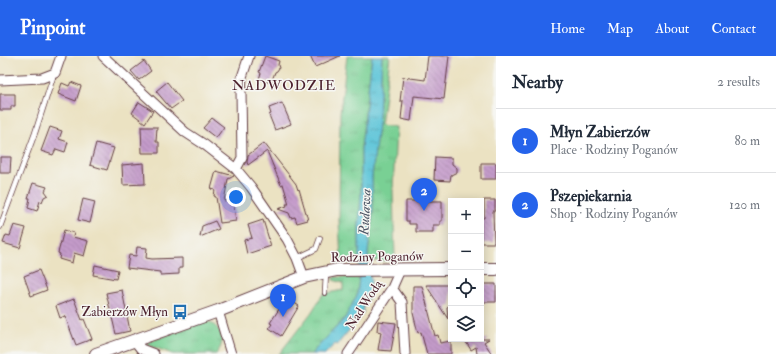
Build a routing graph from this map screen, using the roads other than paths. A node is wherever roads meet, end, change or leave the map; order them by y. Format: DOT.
graph roads {
  1 [pos="61,56"];
  2 [pos="103,56"];
  3 [pos="249,56"];
  4 [pos="55,73"];
  5 [pos="0,80"];
  6 [pos="236,169"];
  7 [pos="0,227"];
  8 [pos="320,238"];
  9 [pos="297,258"];
  10 [pos="394,269"];
  11 [pos="448,269"];
  12 [pos="484,269"];
  13 [pos="496,269"];
  14 [pos="331,271"];
  15 [pos="304,277"];
  16 [pos="392,288"];
  17 [pos="326,293"];
  18 [pos="218,311"];
  19 [pos="134,340"];
  20 [pos="96,354"];
  21 [pos="154,354"];
  22 [pos="232,354"];
  23 [pos="348,354"];
  24 [pos="404,354"];
  1 -- 4 [label="street"];
  2 -- 6 [label="street"];
  3 -- 6 [label="street"];
  4 -- 5 [label="street"];
  4 -- 7 [label="lane"];
  6 -- 9 [label="street"];
  8 -- 9 [label="lane"];
  9 -- 15 [label="street"];
  10 -- 11 [label="street, Rodziny Poganów"];
  10 -- 14 [label="street, Rodziny Poganów"];
  10 -- 16 [label="street, Nad Wodą"];
  12 -- 13 [label="street"];
  14 -- 15 [label="street, Rodziny Poganów"];
  14 -- 17 [label="lane"];
  15 -- 18 [label="street, Rodziny Poganów"];
  16 -- 23 [label="street, Nad Wodą"];
  16 -- 24 [label="street"];
  18 -- 19 [label="street, Rodziny Poganów"];
  18 -- 22 [label="street"];
  19 -- 20 [label="street, Rodziny Poganów"];
  19 -- 21 [label="street"];
}
